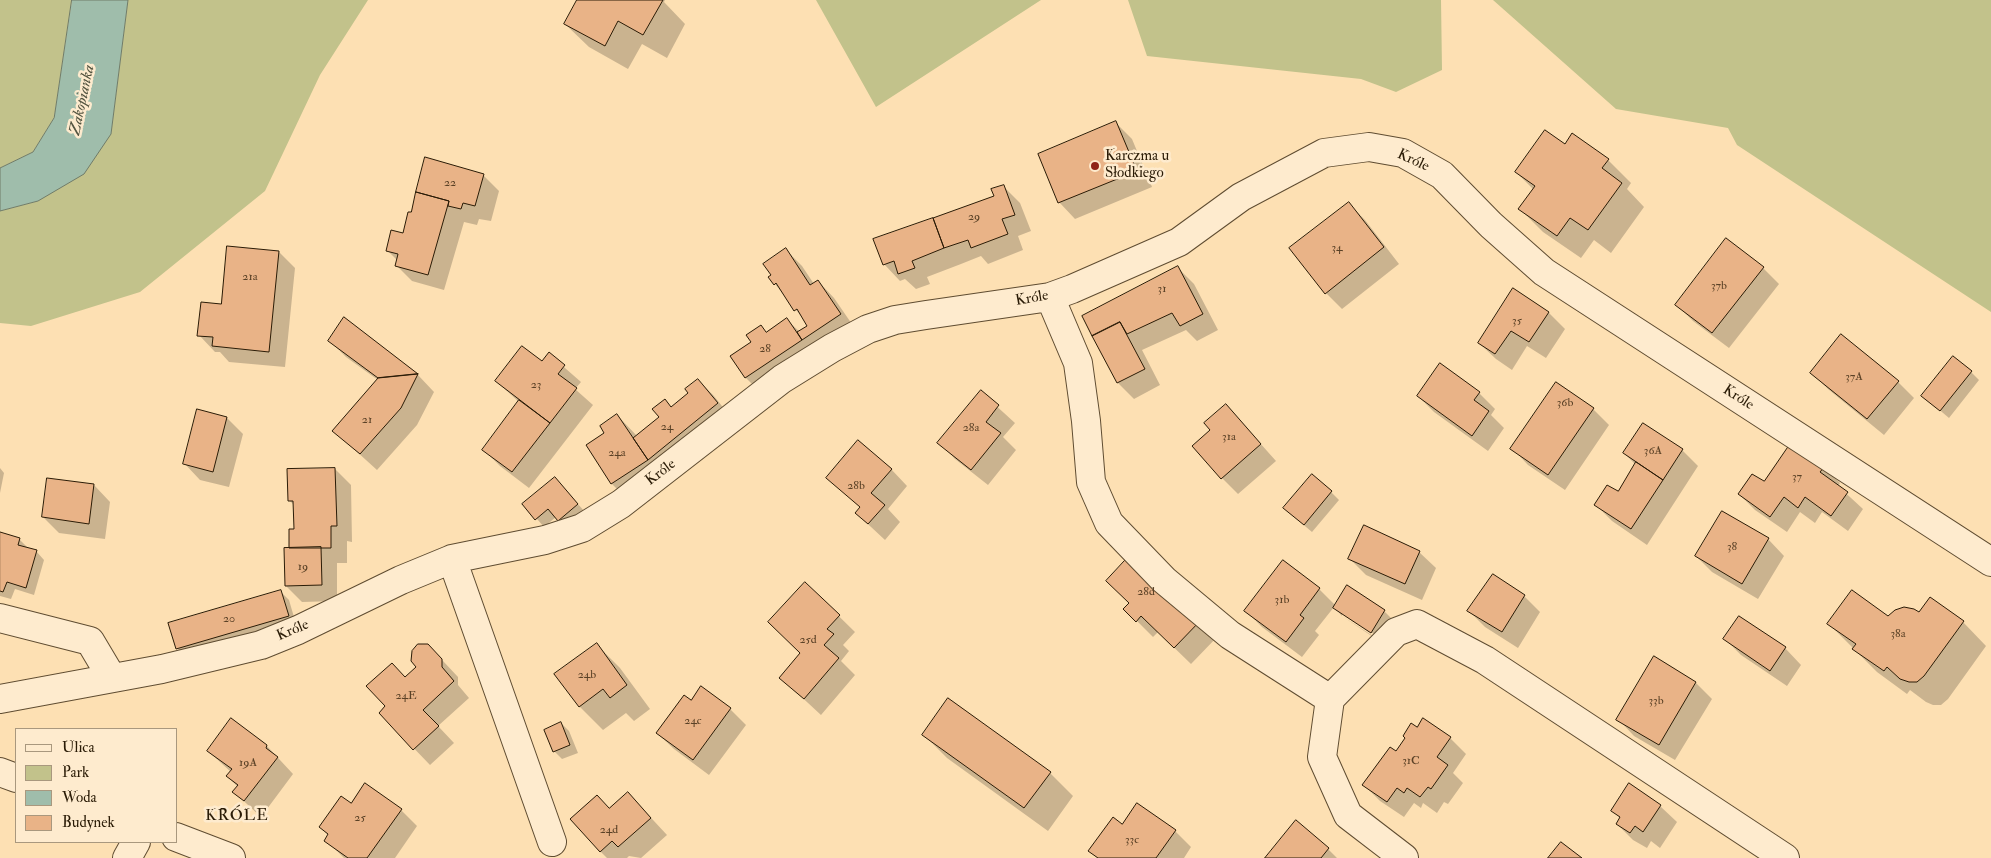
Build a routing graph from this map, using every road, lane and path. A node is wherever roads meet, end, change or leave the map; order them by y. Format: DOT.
graph roads {
  1 [pos="1050,297"];
  2 [pos="452,559"];
  3 [pos="1991,562"];
  4 [pos="0,618"];
  5 [pos="112,678"];
  6 [pos="0,699"];
  7 [pos="1330,699"];
  8 [pos="0,772"];
  9 [pos="15,778"];
  10 [pos="178,838"];
  11 [pos="552,842"];
  12 [pos="135,843"];
  13 [pos="127,858"];
  14 [pos="231,858"];
  15 [pos="1404,858"];
  16 [pos="1785,858"];
  1 -- 2 [label="lane, Króle"];
  1 -- 3 [label="lane, Króle"];
  1 -- 7 [label="lane"];
  2 -- 5 [label="lane, Króle"];
  2 -- 11 [label="lane"];
  4 -- 5 [label="lane"];
  5 -- 6 [label="lane, Króle"];
  7 -- 15 [label="lane"];
  7 -- 16 [label="lane"];
  8 -- 9 [label="lane"];
  10 -- 14 [label="lane"];
  12 -- 13 [label="lane"];
}
